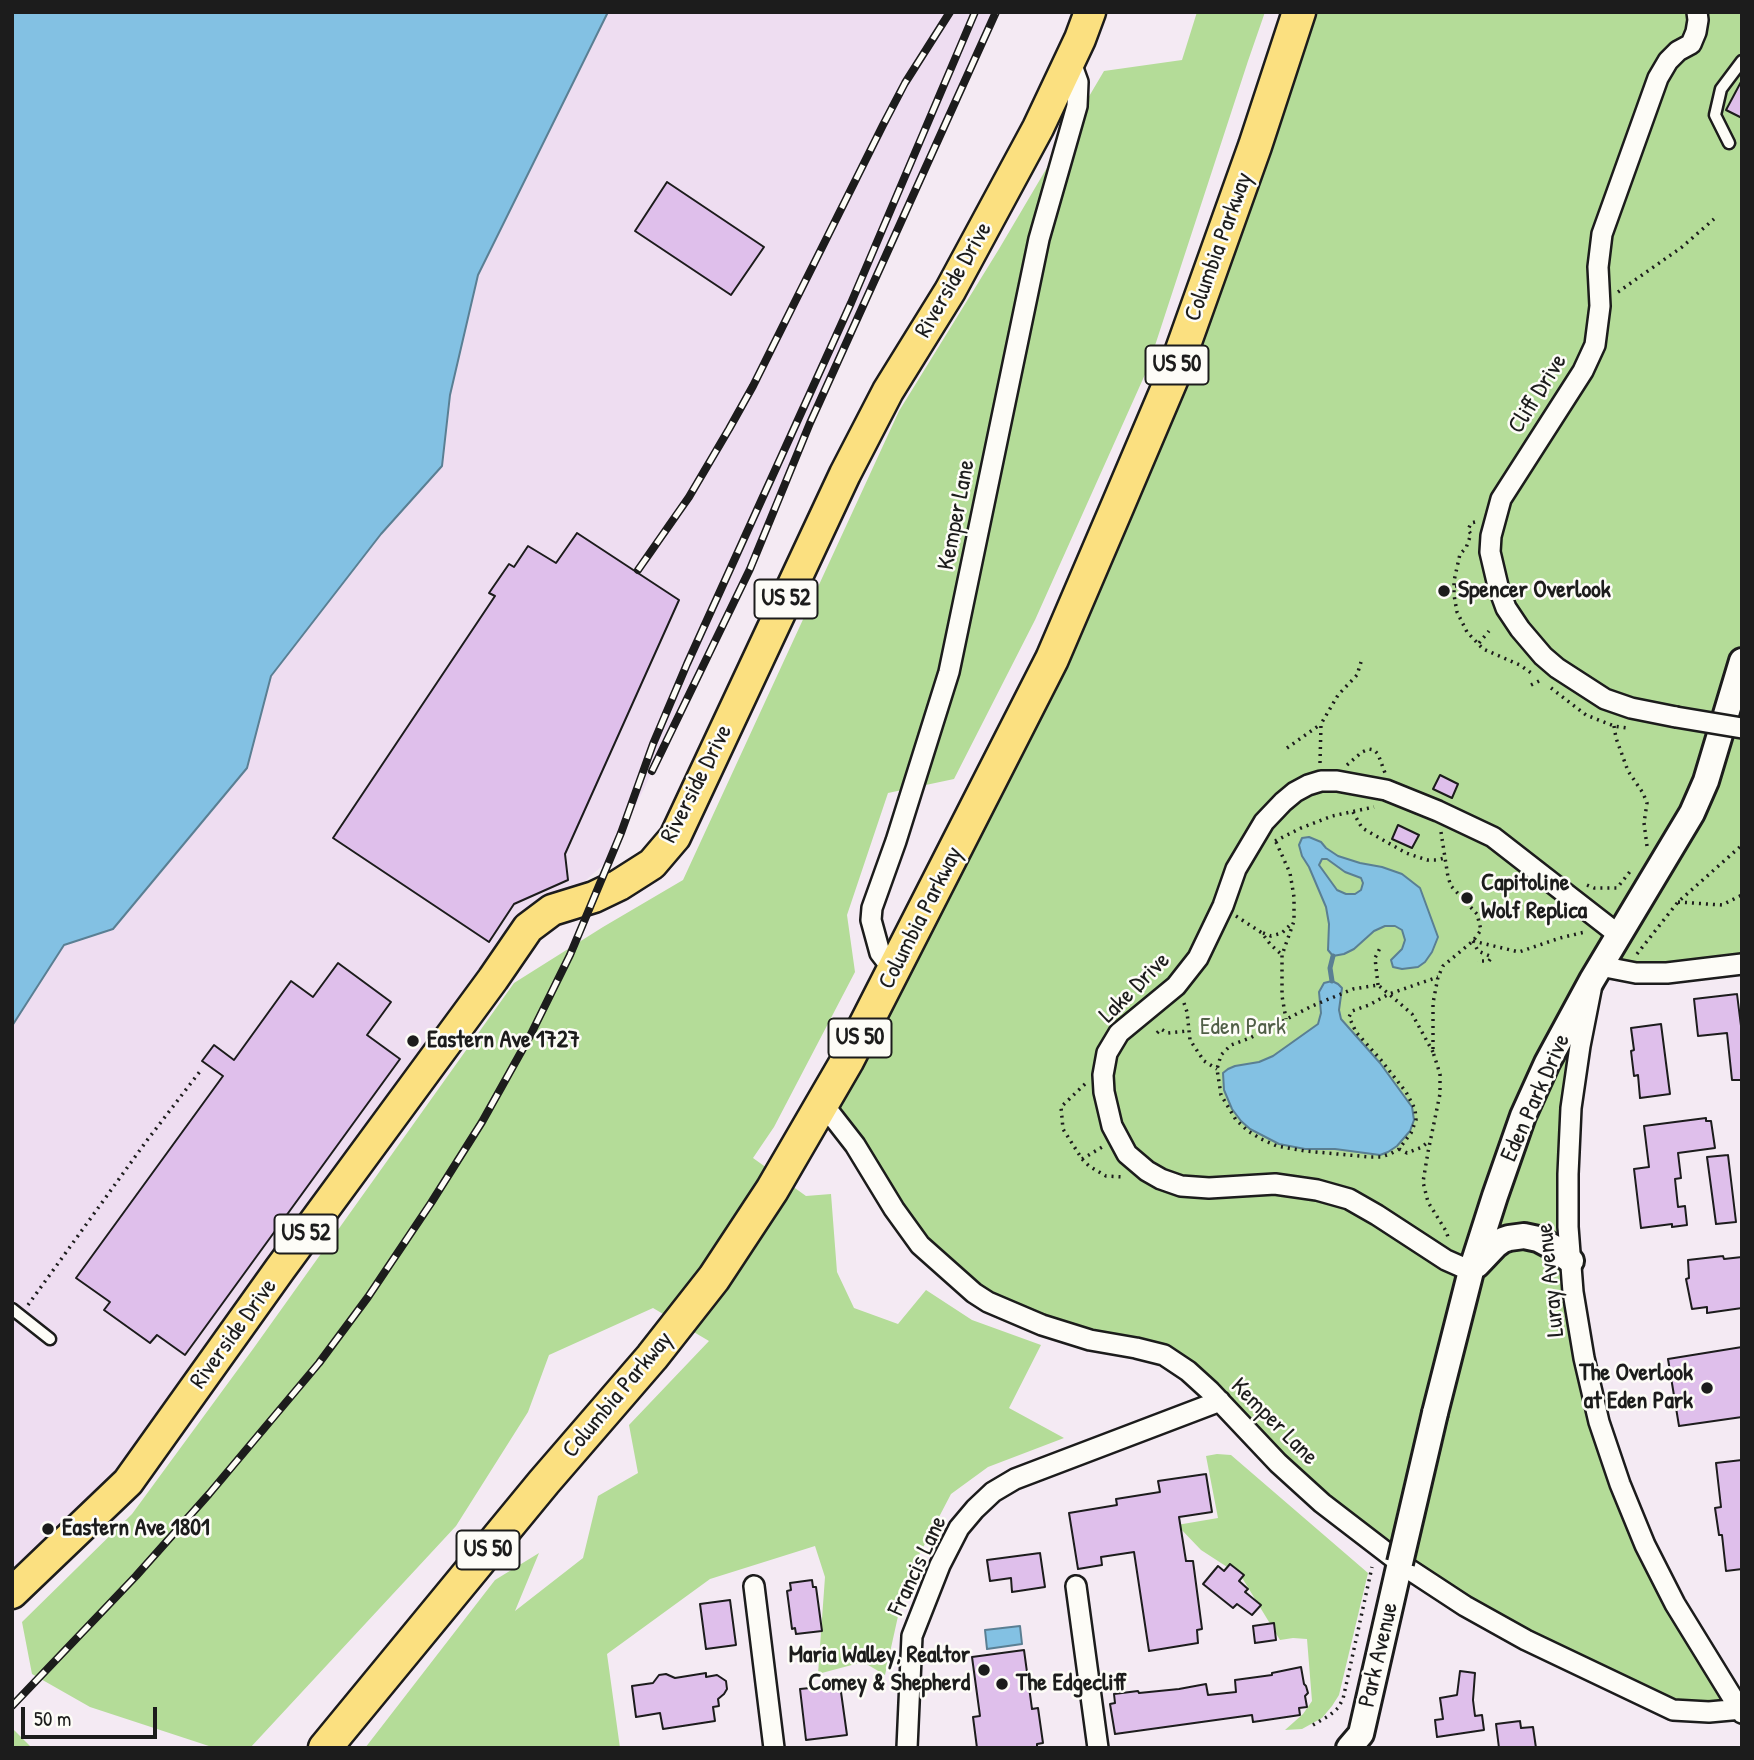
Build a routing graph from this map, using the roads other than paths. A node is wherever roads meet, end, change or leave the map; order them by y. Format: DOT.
graph roads {
  1 [pos="1090,12"];
  2 [pos="1299,12"];
  3 [pos="1697,12"];
  4 [pos="1070,60"];
  5 [pos="1742,61"];
  6 [pos="1729,143"];
  7 [pos="1742,661"];
  8 [pos="1742,728"];
  9 [pos="1619,935"];
  10 [pos="1742,964"];
  11 [pos="894,971"];
  12 [pos="1596,973"];
  13 [pos="823,1104"];
  14 [pos="1571,1261"];
  15 [pos="1472,1271"];
  16 [pos="17,1312"];
  17 [pos="50,1339"];
  18 [pos="1220,1401"];
  19 [pos="1400,1563"];
  20 [pos="754,1586"];
  21 [pos="1076,1586"];
  22 [pos="12,1593"];
  23 [pos="1741,1710"];
  24 [pos="1357,1743"];
  25 [pos="325,1748"];
  26 [pos="774,1748"];
  27 [pos="907,1748"];
  28 [pos="1098,1748"];
  1 -- 4 [label="main road, Riverside Drive / US 52"];
  2 -- 11 [label="highway, Columbia Parkway / US 50"];
  3 -- 8 [label="street, Cliff Drive, bridge"];
  4 -- 11 [label="street, Kemper Lane"];
  4 -- 22 [label="main road, Riverside Drive / US 52"];
  5 -- 6 [label="lane"];
  7 -- 9 [label="street, Eden Park Drive"];
  9 -- 12 [label="street, Eden Park Drive"];
  9 -- 15 [label="street, Lake Drive"];
  10 -- 12 [label="street"];
  11 -- 13 [label="highway, Columbia Parkway / US 50"];
  12 -- 14 [label="street, Luray Avenue"];
  12 -- 15 [label="street, Eden Park Drive"];
  13 -- 18 [label="street, Kemper Lane"];
  13 -- 25 [label="highway, Columbia Parkway / US 50"];
  14 -- 15 [label="street"];
  14 -- 23 [label="street, Luray Avenue"];
  15 -- 19 [label="street, Eden Park Drive, bridge"];
  16 -- 17 [label="lane"];
  18 -- 23 [label="street, Kemper Lane"];
  18 -- 27 [label="street, Francis Lane"];
  19 -- 24 [label="street, Park Avenue"];
  20 -- 26 [label="street"];
  21 -- 28 [label="street"];
}
